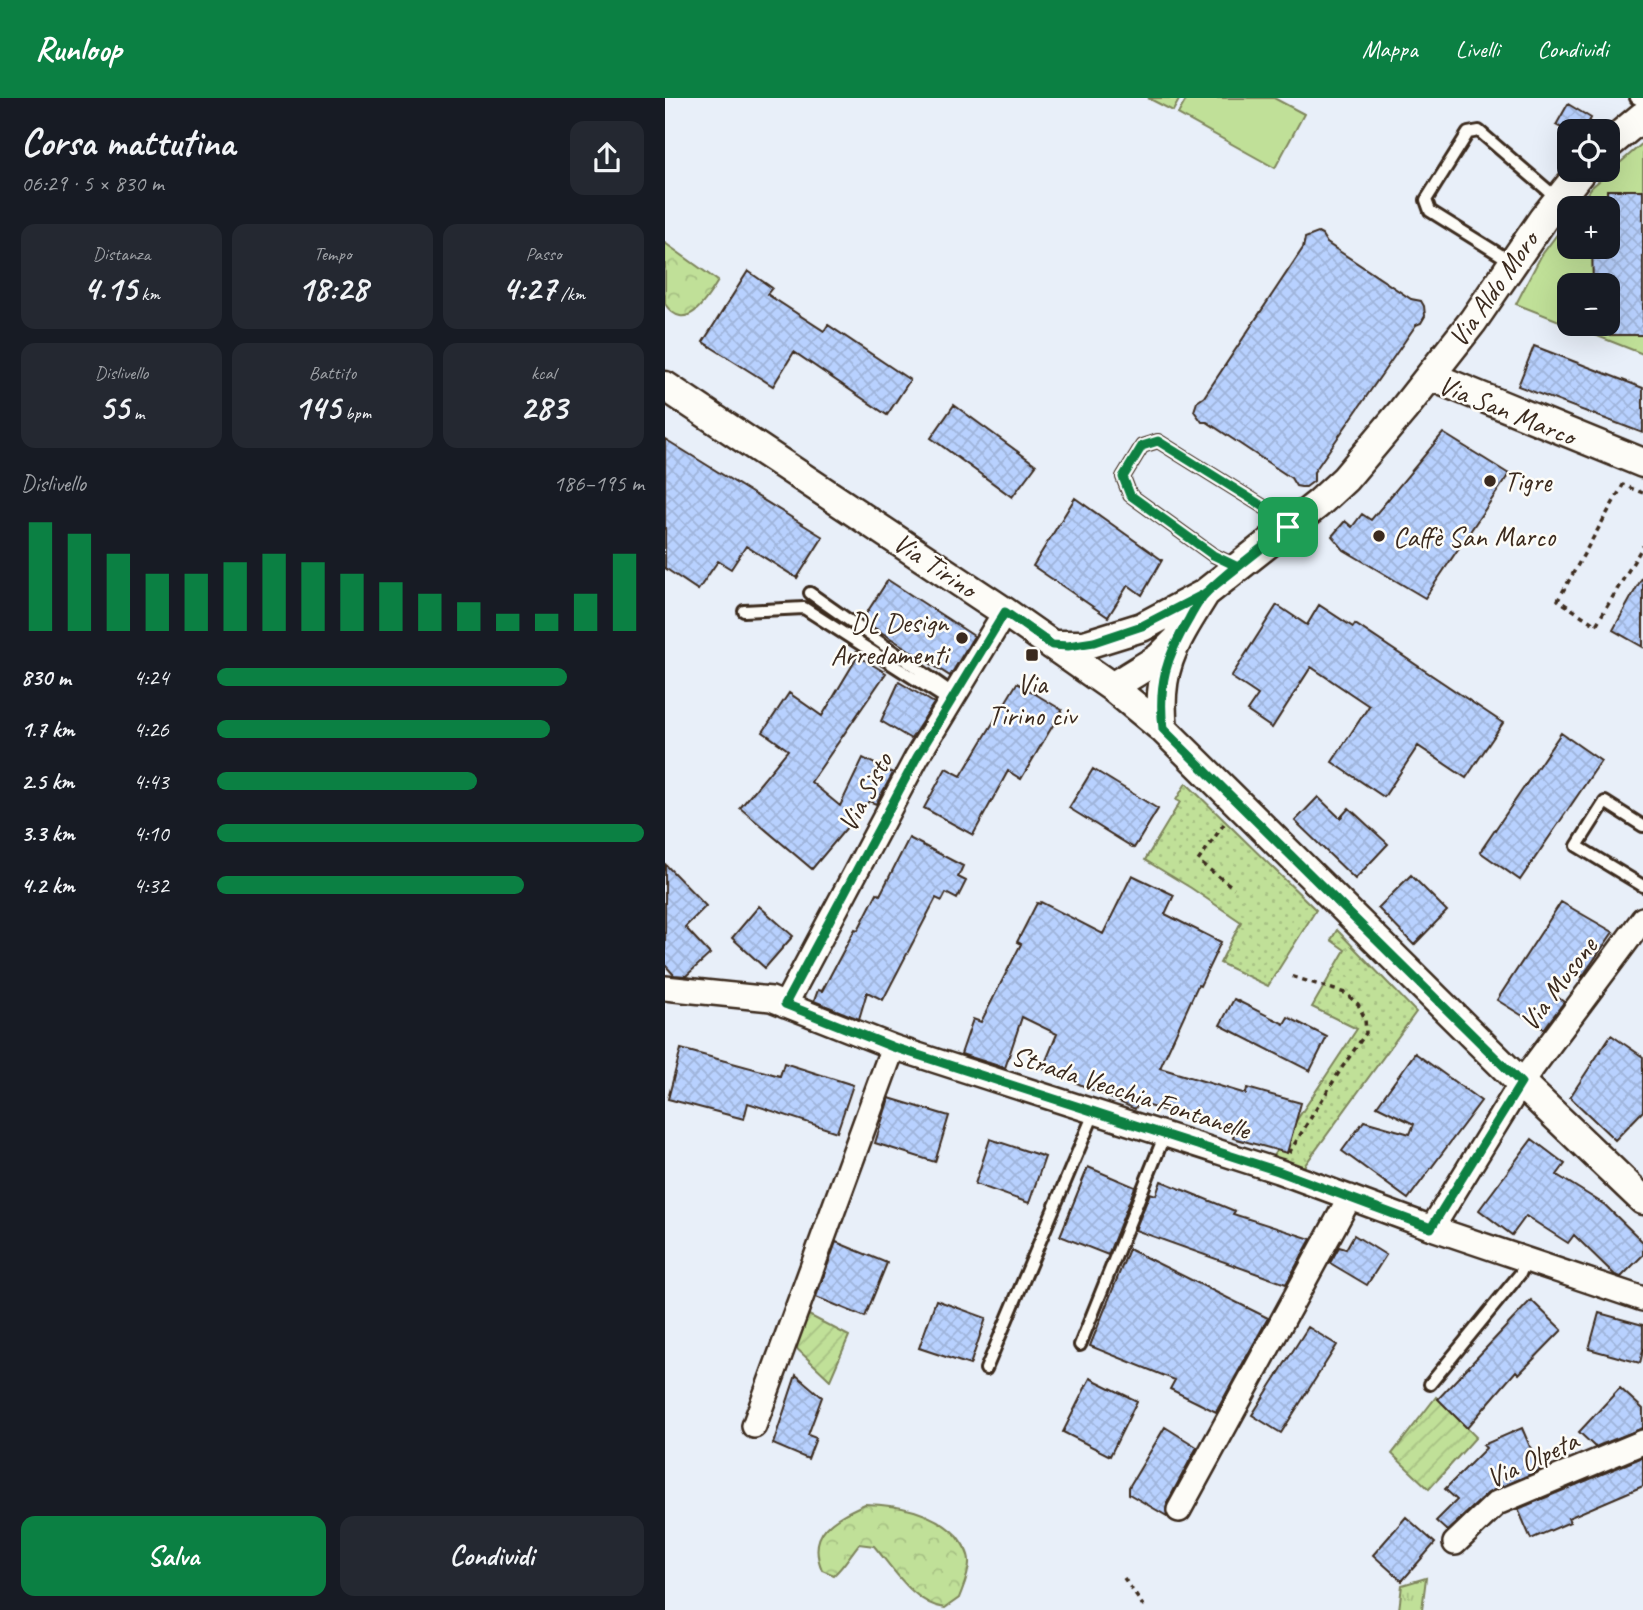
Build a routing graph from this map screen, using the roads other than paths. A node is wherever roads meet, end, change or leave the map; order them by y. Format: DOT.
graph roads {
  1 [pos="1636,98"];
  2 [pos="1643,102"];
  3 [pos="1643,116"];
  4 [pos="1620,135"];
  5 [pos="1572,182"];
  6 [pos="1560,196"];
  7 [pos="1557,199"];
  8 [pos="1513,263"];
  9 [pos="1430,376"];
  10 [pos="665,386"];
  11 [pos="1643,463"];
  12 [pos="1288,527"];
  13 [pos="1236,566"];
  14 [pos="810,593"];
  15 [pos="1204,594"];
  16 [pos="744,611"];
  17 [pos="1005,612"];
  18 [pos="1142,626"];
  19 [pos="1175,641"];
  20 [pos="1052,645"];
  21 [pos="1112,687"];
  22 [pos="953,698"];
  23 [pos="1163,729"];
  24 [pos="1643,826"];
  25 [pos="1643,886"];
  26 [pos="1640,928"];
  27 [pos="665,988"];
  28 [pos="785,1004"];
  29 [pos="893,1047"];
  30 [pos="1521,1083"];
  31 [pos="1095,1111"];
  32 [pos="1165,1134"];
  33 [pos="1350,1197"];
  34 [pos="1643,1200"];
  35 [pos="1431,1228"];
  36 [pos="1526,1260"];
  37 [pos="1643,1299"];
  38 [pos="1080,1345"];
  39 [pos="986,1369"];
  40 [pos="1430,1384"];
  41 [pos="754,1426"];
  42 [pos="1643,1442"];
  43 [pos="1179,1510"];
  44 [pos="1455,1543"];
  1 -- 2 [label="lane"];
  3 -- 4 [label="street"];
  5 -- 6 [label="street, Via Aldo Moro"];
  7 -- 8 [label="street, Via Aldo Moro"];
  7 -- 8 [label="lane"];
  8 -- 9 [label="street, Via Aldo Moro"];
  9 -- 11 [label="street, Via San Marco"];
  9 -- 12 [label="street, Via San Marco"];
  10 -- 17 [label="street, Via Tirino"];
  12 -- 13 [label="street, Via San Marco"];
  12 -- 13 [label="lane"];
  13 -- 15 [label="street, Via San Marco"];
  14 -- 22 [label="lane"];
  15 -- 18 [label="street, Via San Marco"];
  15 -- 19 [label="street, Via San Marco"];
  16 -- 22 [label="lane"];
  17 -- 20 [label="street, Via Tirino"];
  17 -- 22 [label="street, Via Sisto"];
  18 -- 20 [label="street, Via San Marco"];
  18 -- 21 [label="street, Via San Marco"];
  19 -- 21 [label="street, Via San Marco"];
  19 -- 23 [label="street, Via San Marco"];
  20 -- 21 [label="street, Via Tirino"];
  21 -- 23 [label="street, Via Tirino"];
  22 -- 28 [label="street, Via Sisto"];
  23 -- 30 [label="street, Via Tirino"];
  24 -- 25 [label="lane"];
  26 -- 30 [label="street, Via Musone"];
  27 -- 28 [label="street, Strada Vecchia Fontanelle"];
  28 -- 29 [label="street, Strada Vecchia Fontanelle"];
  29 -- 31 [label="street, Strada Vecchia Fontanelle"];
  29 -- 41 [label="street"];
  30 -- 34 [label="street, Via Tirino"];
  30 -- 35 [label="street, Via Musone"];
  31 -- 32 [label="street, Strada Vecchia Fontanelle"];
  31 -- 39 [label="lane"];
  32 -- 33 [label="street, Strada Vecchia Fontanelle"];
  32 -- 38 [label="lane"];
  33 -- 35 [label="street, Strada Vecchia Fontanelle"];
  33 -- 43 [label="street"];
  35 -- 36 [label="street, Strada Vecchia Fontanelle"];
  36 -- 37 [label="street, Strada Vecchia Fontanelle"];
  36 -- 40 [label="lane"];
  42 -- 44 [label="street, Via Olpeta"];
}
